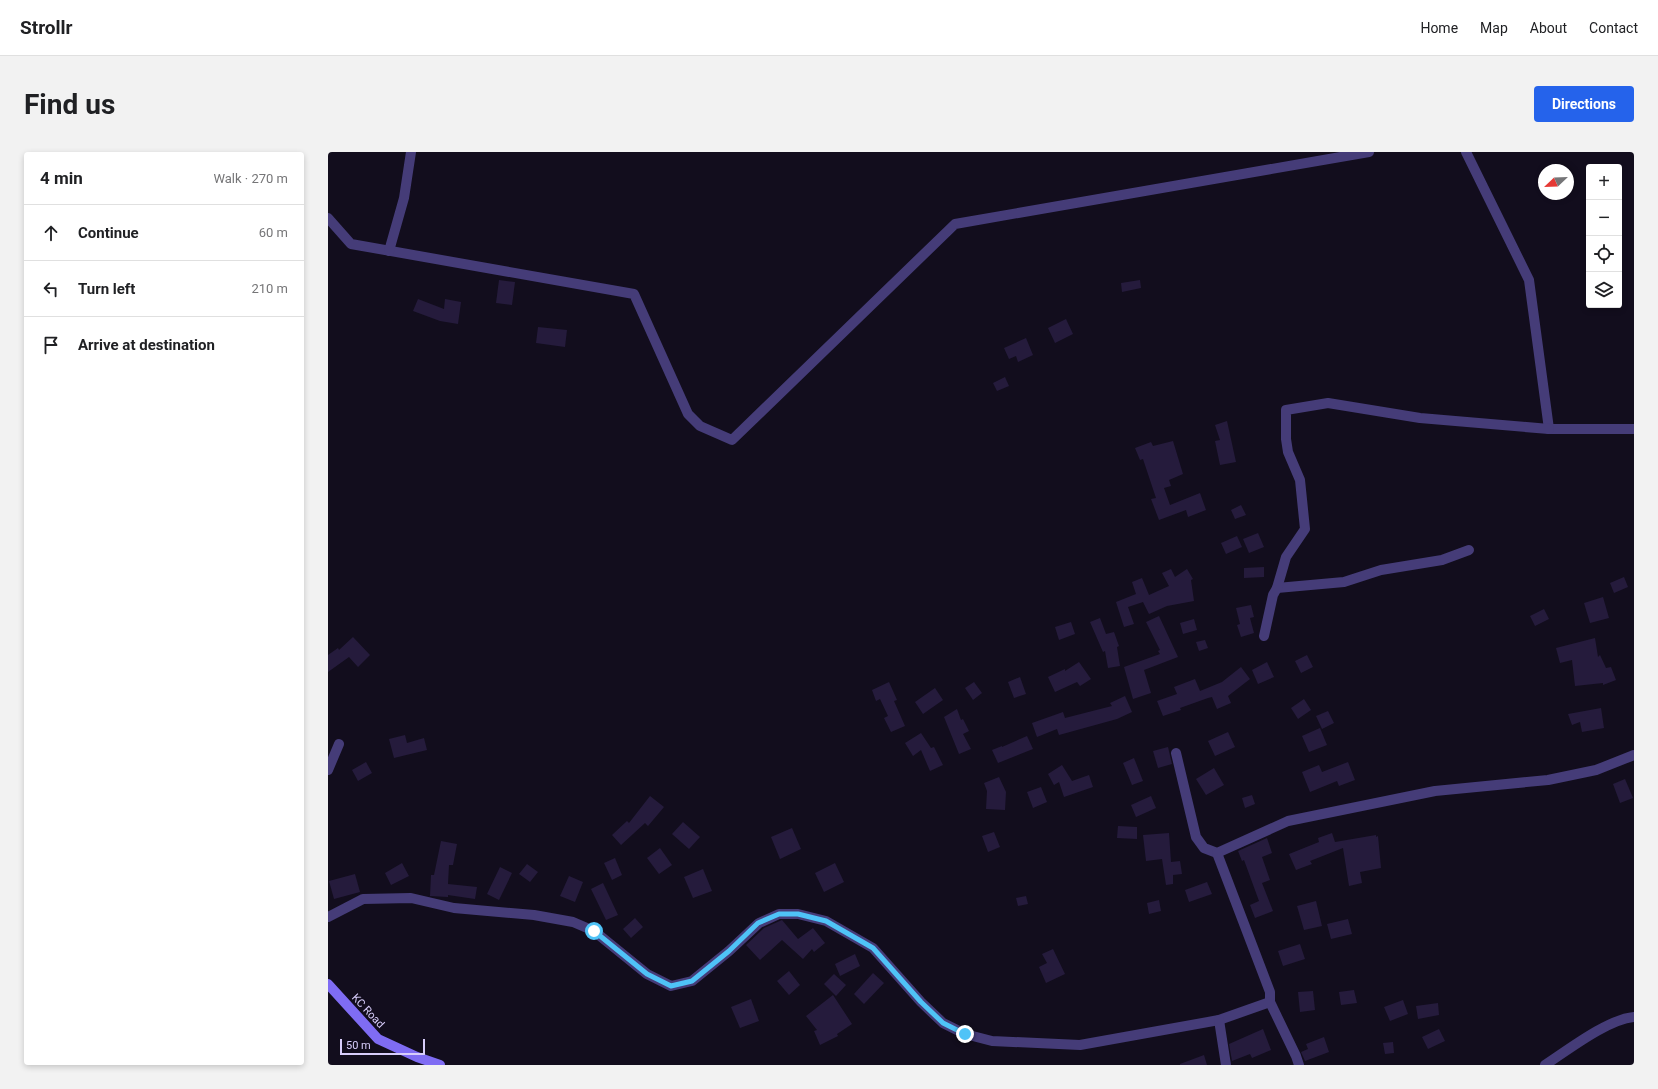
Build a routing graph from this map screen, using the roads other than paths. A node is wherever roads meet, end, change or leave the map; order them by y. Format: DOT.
graph roads {
  1 [pos="411,152"];
  2 [pos="1369,152"];
  3 [pos="1466,152"];
  4 [pos="328,218"];
  5 [pos="389,251"];
  6 [pos="1549,429"];
  7 [pos="1634,429"];
  8 [pos="1469,550"];
  9 [pos="1277,588"];
  10 [pos="1264,636"];
  11 [pos="339,744"];
  12 [pos="1176,753"];
  13 [pos="1634,755"];
  14 [pos="328,770"];
  15 [pos="1217,853"];
  16 [pos="328,917"];
  17 [pos="328,984"];
  18 [pos="1270,1002"];
  19 [pos="1634,1017"];
  20 [pos="1219,1020"];
  21 [pos="440,1065"];
  22 [pos="1226,1065"];
  23 [pos="1299,1065"];
  24 [pos="1545,1065"];
  1 -- 5 [label="street"];
  2 -- 5 [label="street"];
  3 -- 6 [label="street"];
  4 -- 5 [label="street"];
  6 -- 7 [label="street"];
  6 -- 9 [label="street"];
  8 -- 9 [label="street"];
  9 -- 10 [label="street"];
  11 -- 14 [label="street"];
  12 -- 15 [label="street"];
  13 -- 15 [label="street"];
  15 -- 18 [label="street"];
  16 -- 20 [label="street"];
  17 -- 21 [label="main road, KC Road"];
  18 -- 20 [label="street"];
  18 -- 23 [label="street"];
  19 -- 24 [label="street"];
  20 -- 22 [label="street"];
}
